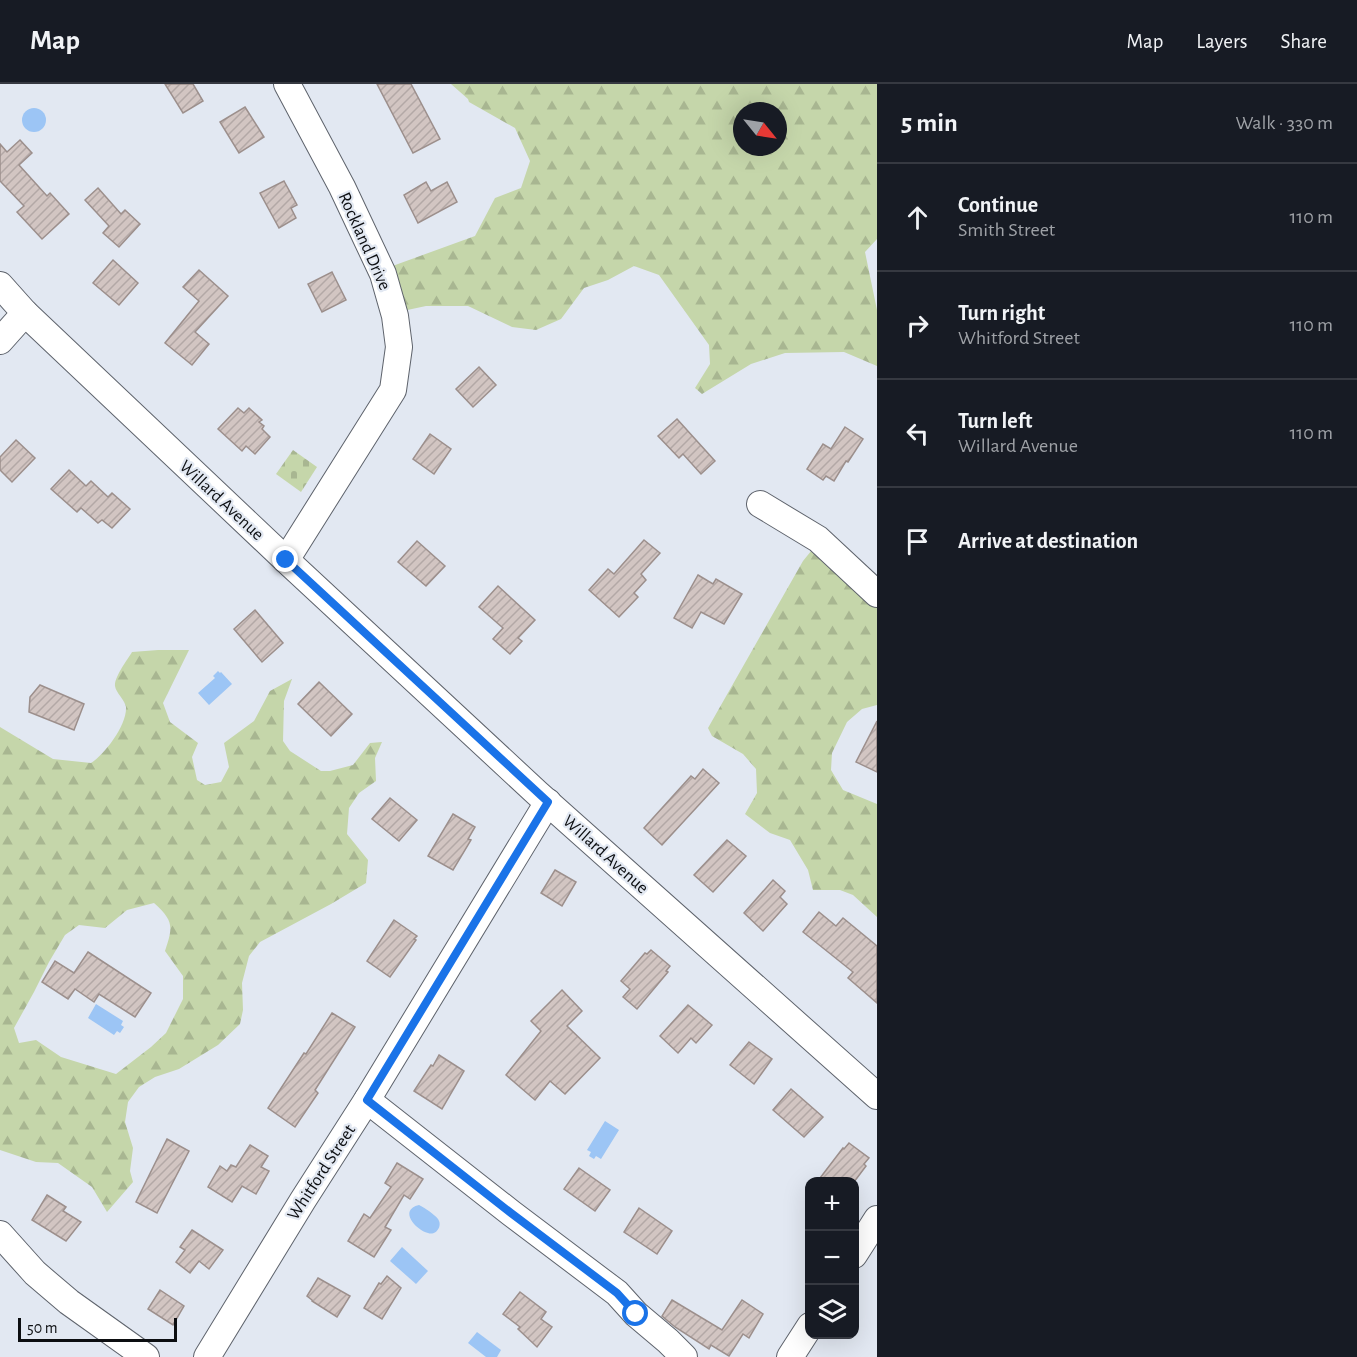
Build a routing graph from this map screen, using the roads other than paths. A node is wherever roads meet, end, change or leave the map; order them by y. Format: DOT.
graph roads {
  1 [pos="287,84"];
  2 [pos="0,285"];
  3 [pos="25,313"];
  4 [pos="0,341"];
  5 [pos="760,504"];
  6 [pos="286,560"];
  7 [pos="877,594"];
  8 [pos="548,802"];
  9 [pos="877,1096"];
  10 [pos="367,1100"];
  11 [pos="877,1219"];
  12 [pos="0,1234"];
  13 [pos="859,1248"];
  14 [pos="805,1334"];
  15 [pos="146,1357"];
  16 [pos="207,1357"];
  17 [pos="684,1357"];
  18 [pos="790,1357"];
  1 -- 6 [label="street, Rockland Drive"];
  2 -- 3 [label="street, Willard Avenue"];
  3 -- 4 [label="street"];
  3 -- 6 [label="street, Willard Avenue"];
  5 -- 7 [label="street"];
  6 -- 8 [label="street, Willard Avenue"];
  8 -- 9 [label="street, Willard Avenue"];
  8 -- 10 [label="street, Whitford Street"];
  10 -- 16 [label="street, Whitford Street"];
  10 -- 17 [label="street"];
  11 -- 13 [label="street"];
  12 -- 15 [label="street"];
  14 -- 18 [label="street"];
}
